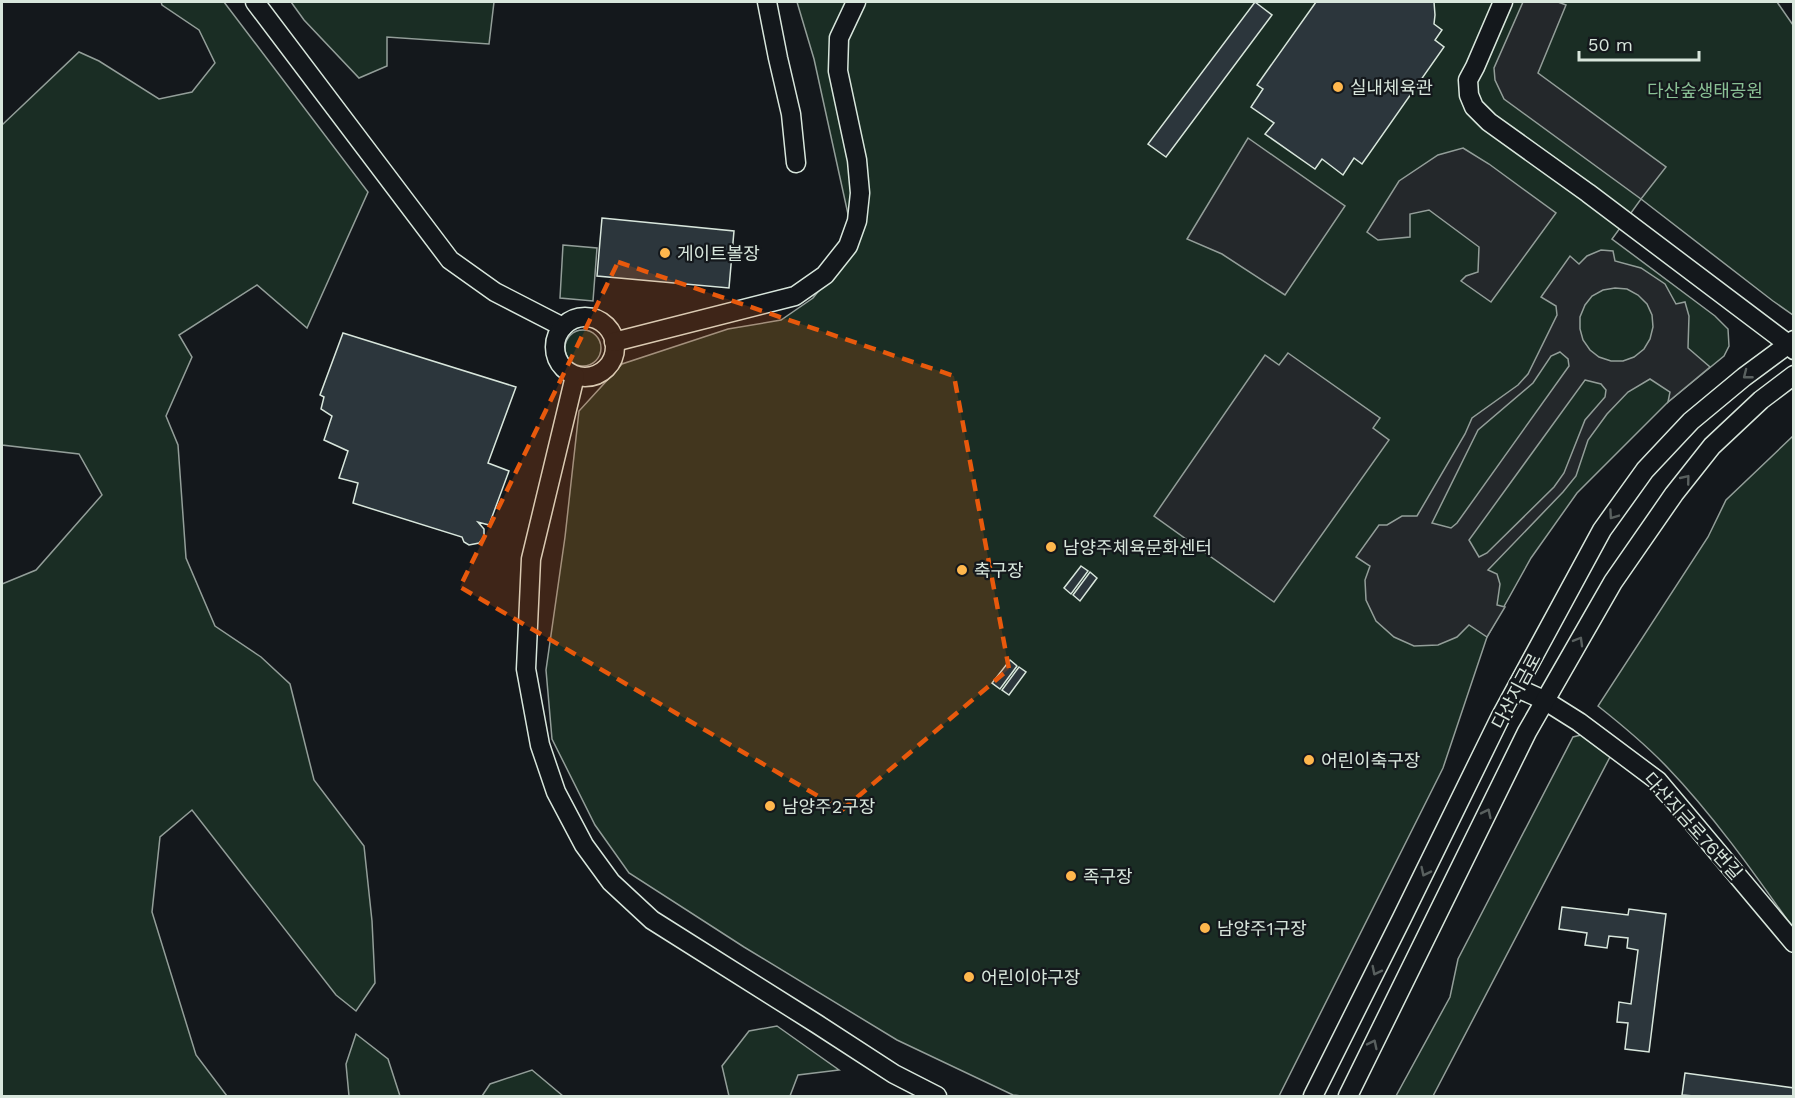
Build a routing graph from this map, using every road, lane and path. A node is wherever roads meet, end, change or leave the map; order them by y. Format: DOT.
graph roads {
  1 [pos="255,2"];
  2 [pos="767,2"];
  3 [pos="856,2"];
  4 [pos="1503,2"];
  5 [pos="796,164"];
  6 [pos="563,327"];
  7 [pos="614,342"];
  8 [pos="1792,345"];
  9 [pos="1794,375"];
  10 [pos="575,376"];
  11 [pos="1517,688"];
  12 [pos="1544,700"];
  13 [pos="1794,943"];
  14 [pos="937,1096"];
  15 [pos="1313,1096"];
  16 [pos="1348,1096"];
  1 -- 6 [label="street"];
  2 -- 5 [label="street"];
  3 -- 7 [label="street"];
  4 -- 8 [label="street"];
  6 -- 7 [label="street"];
  6 -- 10 [label="street"];
  7 -- 10 [label="street"];
  8 -- 11 [label="street, 다산지금로, one-way"];
  12 -- 9 [label="street, 다산지금로, one-way"];
  10 -- 14 [label="street"];
  11 -- 12 [label="street, 다산지금로76번길"];
  11 -- 15 [label="street, 다산지금로, one-way"];
  12 -- 13 [label="street, 다산지금로76번길"];
  16 -- 12 [label="street, 다산지금로, one-way"];
}
